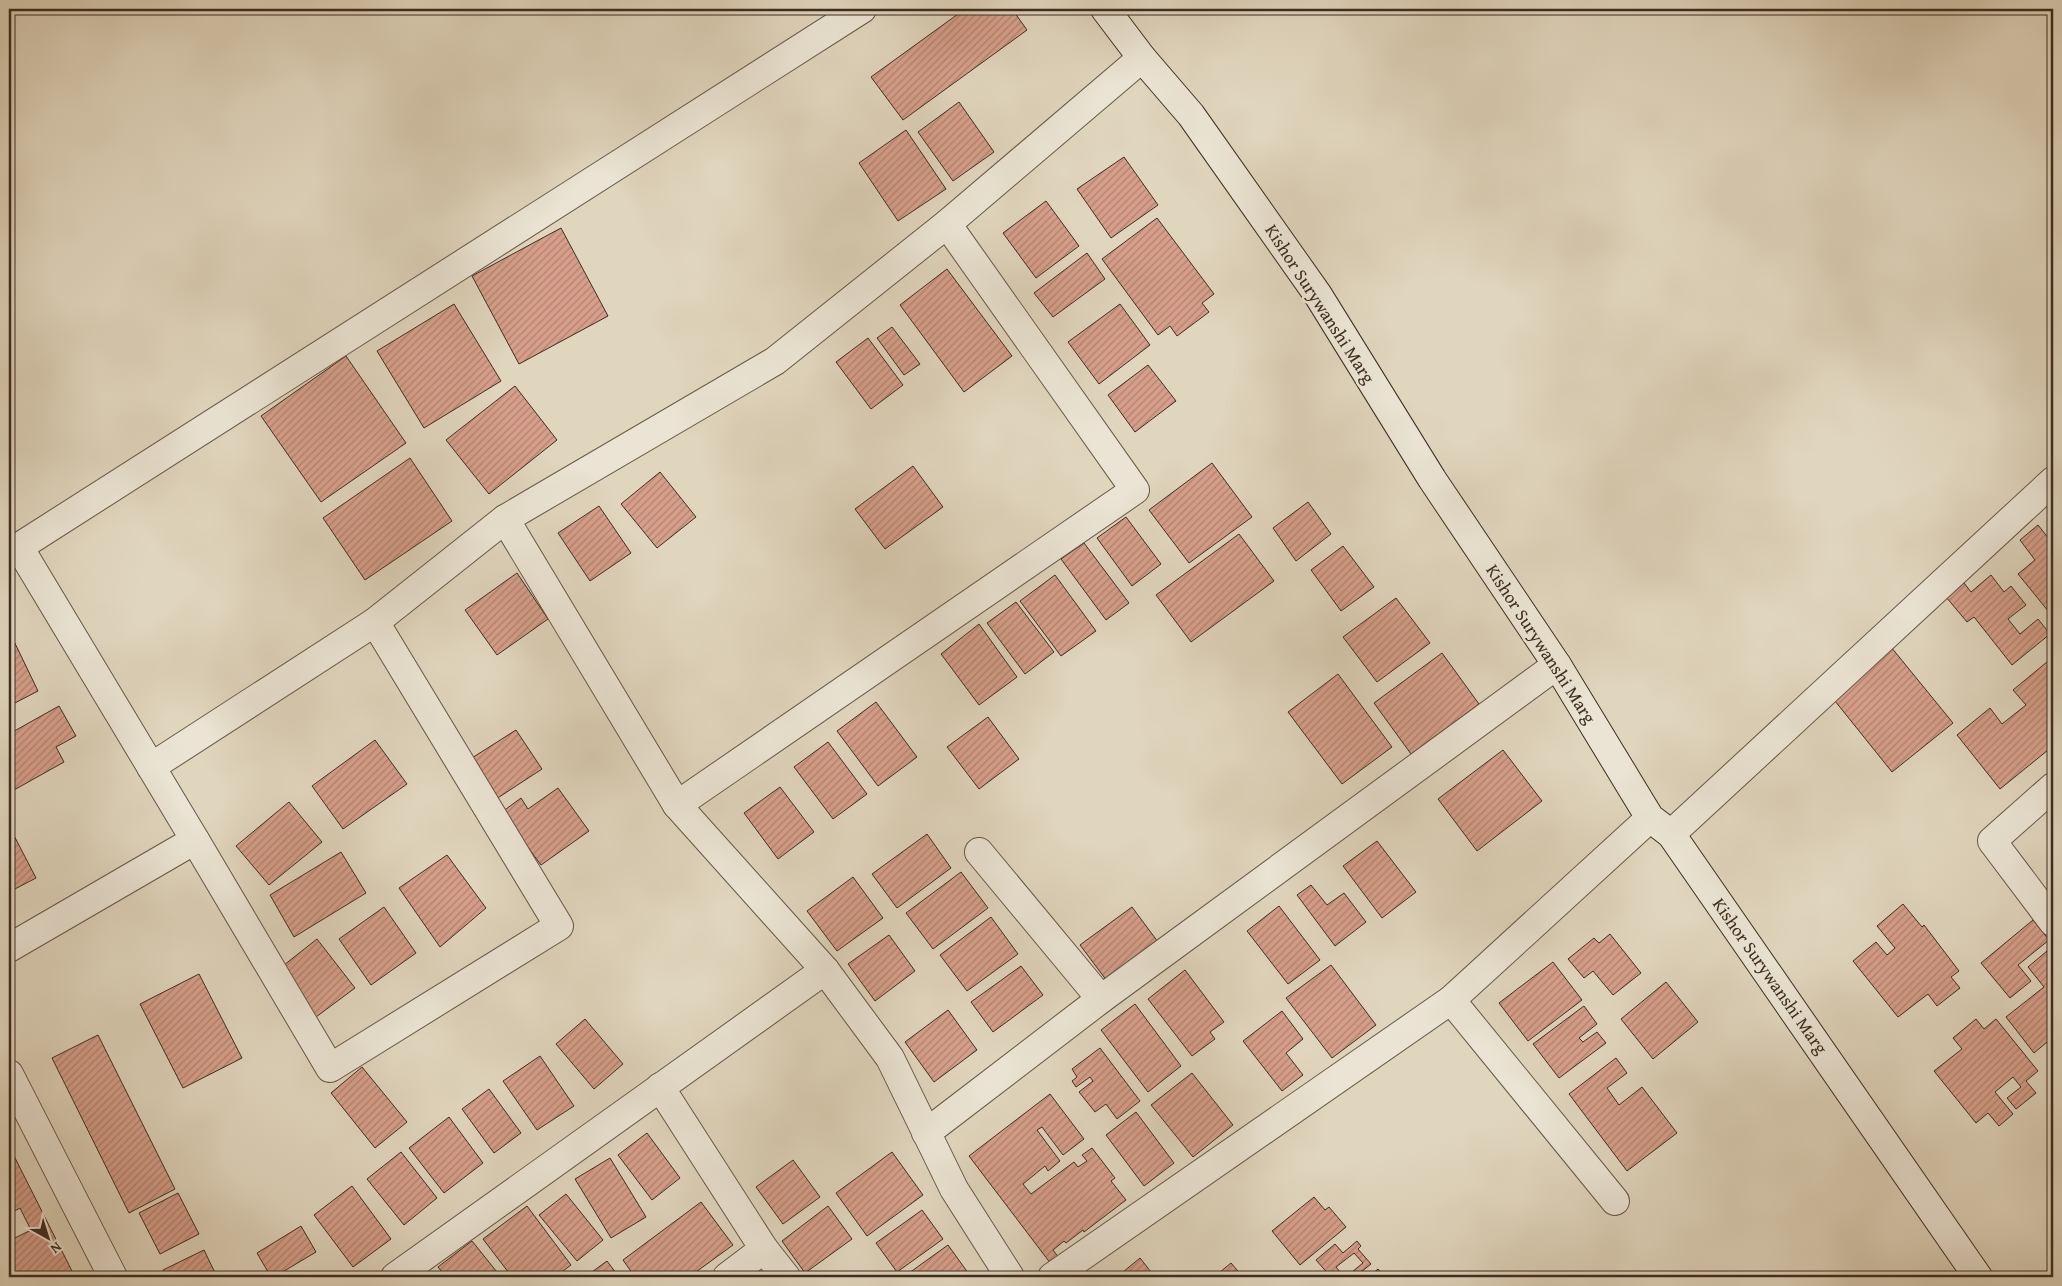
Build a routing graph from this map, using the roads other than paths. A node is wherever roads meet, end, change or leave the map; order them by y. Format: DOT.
graph roads {
  1 [pos="862,9"];
  2 [pos="1105,9"];
  3 [pos="1142,58"];
  4 [pos="947,224"];
  5 [pos="2048,495"];
  6 [pos="505,519"];
  7 [pos="375,622"];
  8 [pos="1557,665"];
  9 [pos="151,767"];
  10 [pos="2053,787"];
  11 [pos="677,804"];
  12 [pos="1650,818"];
  13 [pos="1671,834"];
  14 [pos="196,840"];
  15 [pos="978,852"];
  16 [pos="2053,922"];
  17 [pos="9,948"];
  18 [pos="825,970"];
  19 [pos="1101,999"];
  20 [pos="1451,1000"];
  21 [pos="9,1074"];
  22 [pos="660,1087"];
  23 [pos="926,1133"];
  24 [pos="1615,1201"];
  25 [pos="764,1249"];
  26 [pos="113,1277"];
  27 [pos="395,1277"];
  28 [pos="727,1277"];
  29 [pos="786,1277"];
  30 [pos="1010,1277"];
  31 [pos="1052,1277"];
  32 [pos="1978,1277"];
  1 -- 9 [label="street"];
  2 -- 3 [label="street, Kishor Surywanshi Marg"];
  3 -- 4 [label="street"];
  3 -- 8 [label="street, Kishor Surywanshi Marg"];
  4 -- 6 [label="street"];
  4 -- 11 [label="street"];
  5 -- 13 [label="street"];
  6 -- 7 [label="street"];
  6 -- 11 [label="street"];
  7 -- 9 [label="street"];
  7 -- 14 [label="street"];
  8 -- 12 [label="street, Kishor Surywanshi Marg"];
  8 -- 19 [label="street"];
  9 -- 14 [label="street"];
  10 -- 16 [label="street"];
  11 -- 18 [label="street"];
  12 -- 13 [label="street, Kishor Surywanshi Marg"];
  12 -- 20 [label="street"];
  13 -- 32 [label="street, Kishor Surywanshi Marg"];
  14 -- 17 [label="street"];
  15 -- 19 [label="street"];
  18 -- 22 [label="street"];
  18 -- 23 [label="street"];
  19 -- 23 [label="street"];
  20 -- 24 [label="street"];
  20 -- 31 [label="street"];
  21 -- 26 [label="street"];
  22 -- 25 [label="street"];
  22 -- 27 [label="street"];
  23 -- 30 [label="street"];
  25 -- 28 [label="street"];
  25 -- 29 [label="street"];
}
